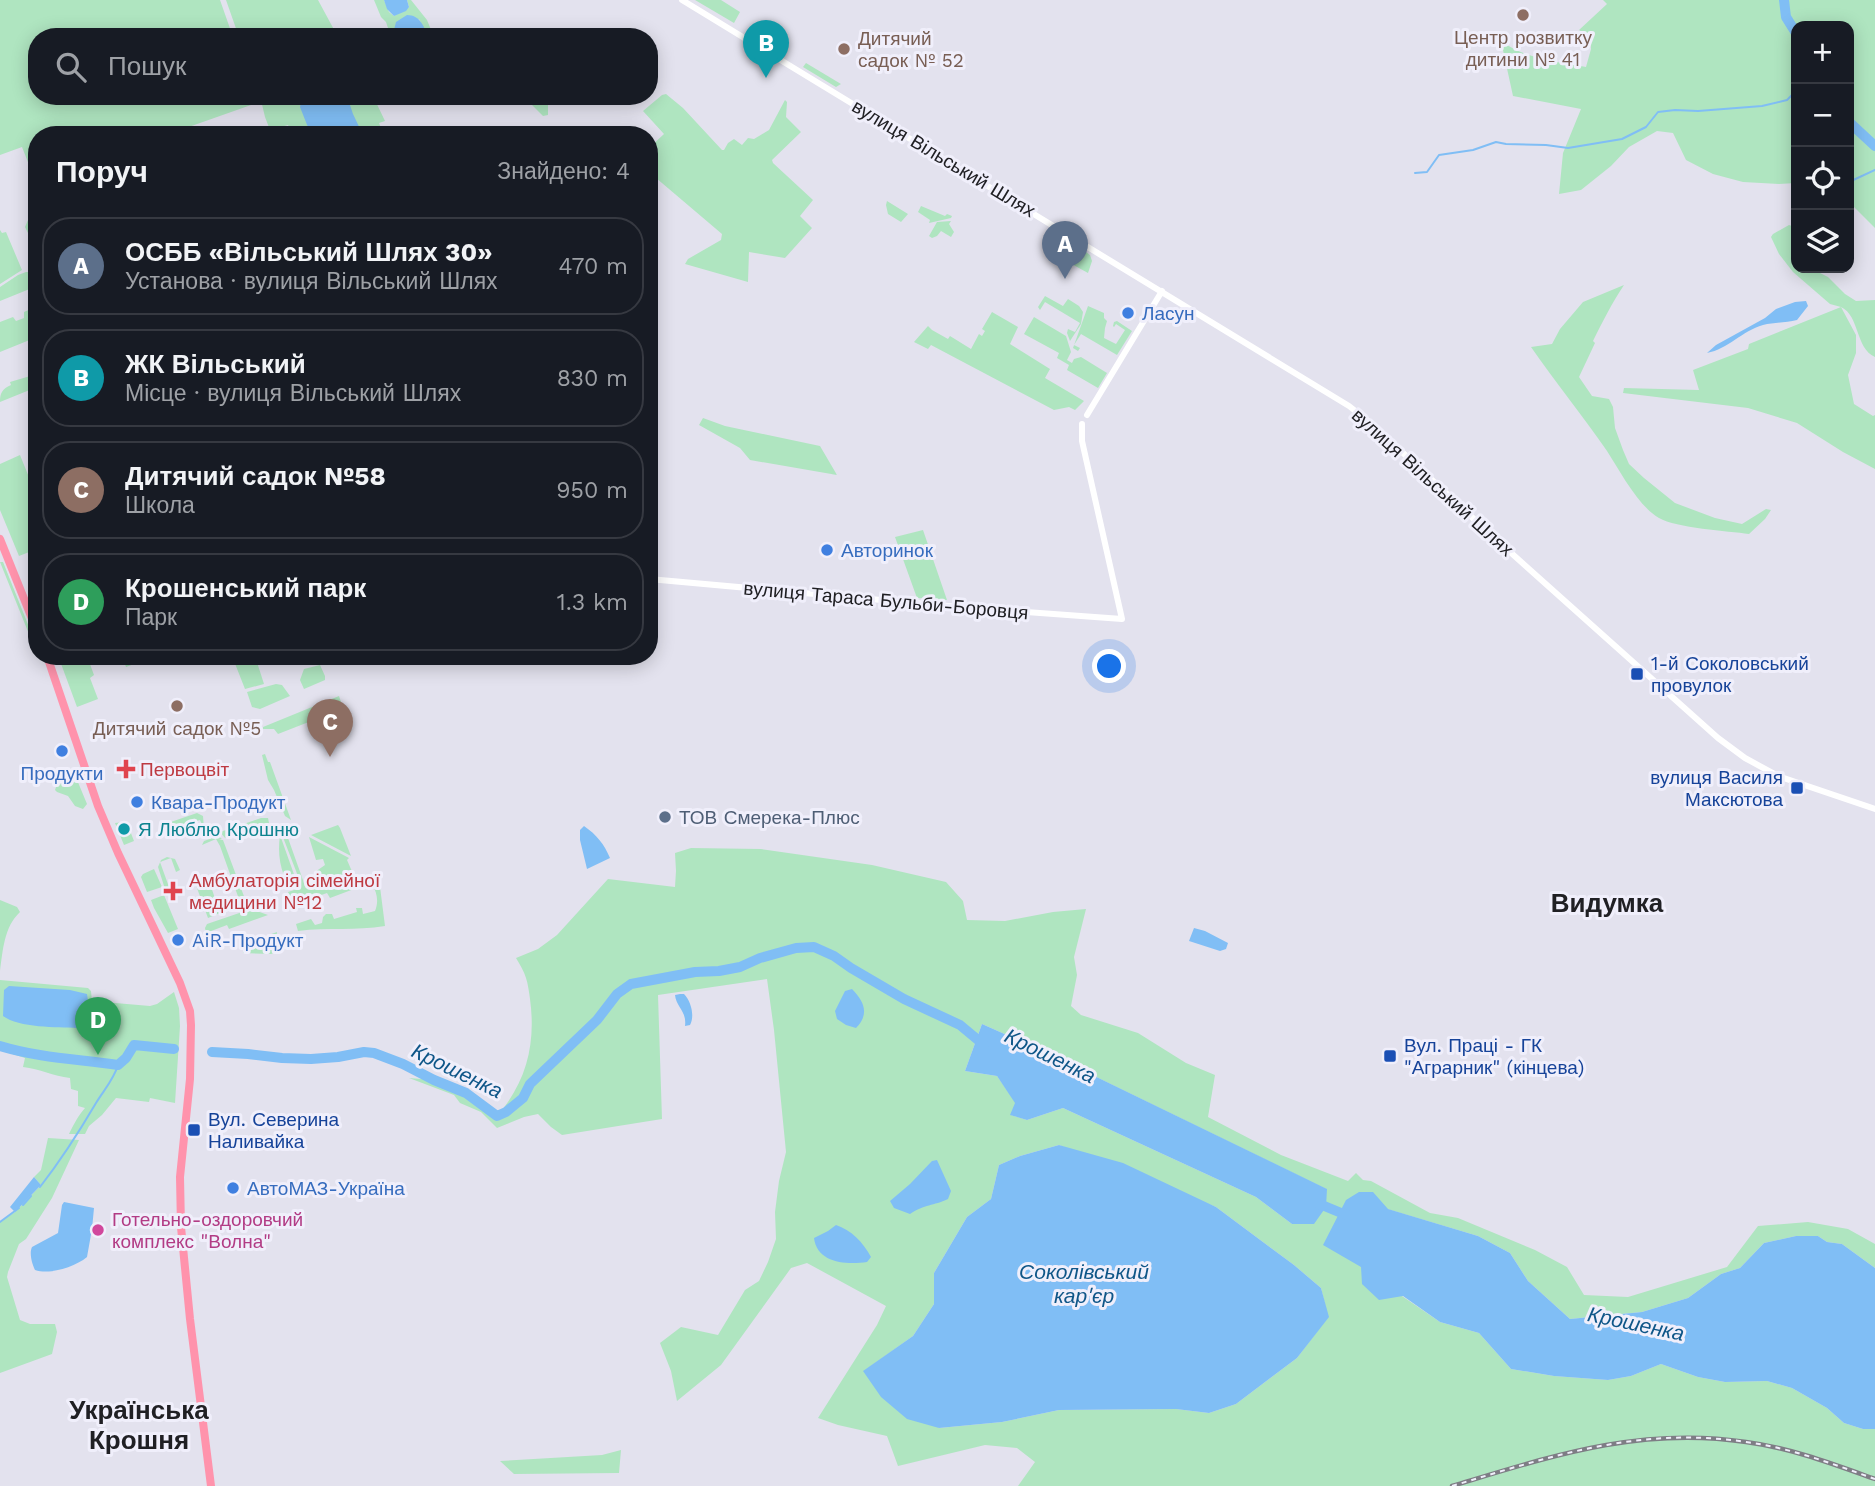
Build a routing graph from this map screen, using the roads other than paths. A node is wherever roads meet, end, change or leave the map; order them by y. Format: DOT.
graph roads {
  1 [pos="682,0"];
  2 [pos="1162,291"];
  3 [pos="1087,415"];
  4 [pos="1082,424"];
  5 [pos="0,539"];
  6 [pos="658,580"];
  7 [pos="28,604"];
  8 [pos="50,665"];
  9 [pos="1875,809"];
  10 [pos="211,1486"];
  1 -- 2 [label="street, вулиця Вільський Шлях"];
  2 -- 3 [label="street"];
  2 -- 9 [label="street, вулиця Вільський Шлях"];
  4 -- 6 [label="street, вулиця Тараса Бульби-Боровця"];
  5 -- 7 [label="highway"];
  8 -- 10 [label="highway"];
}
